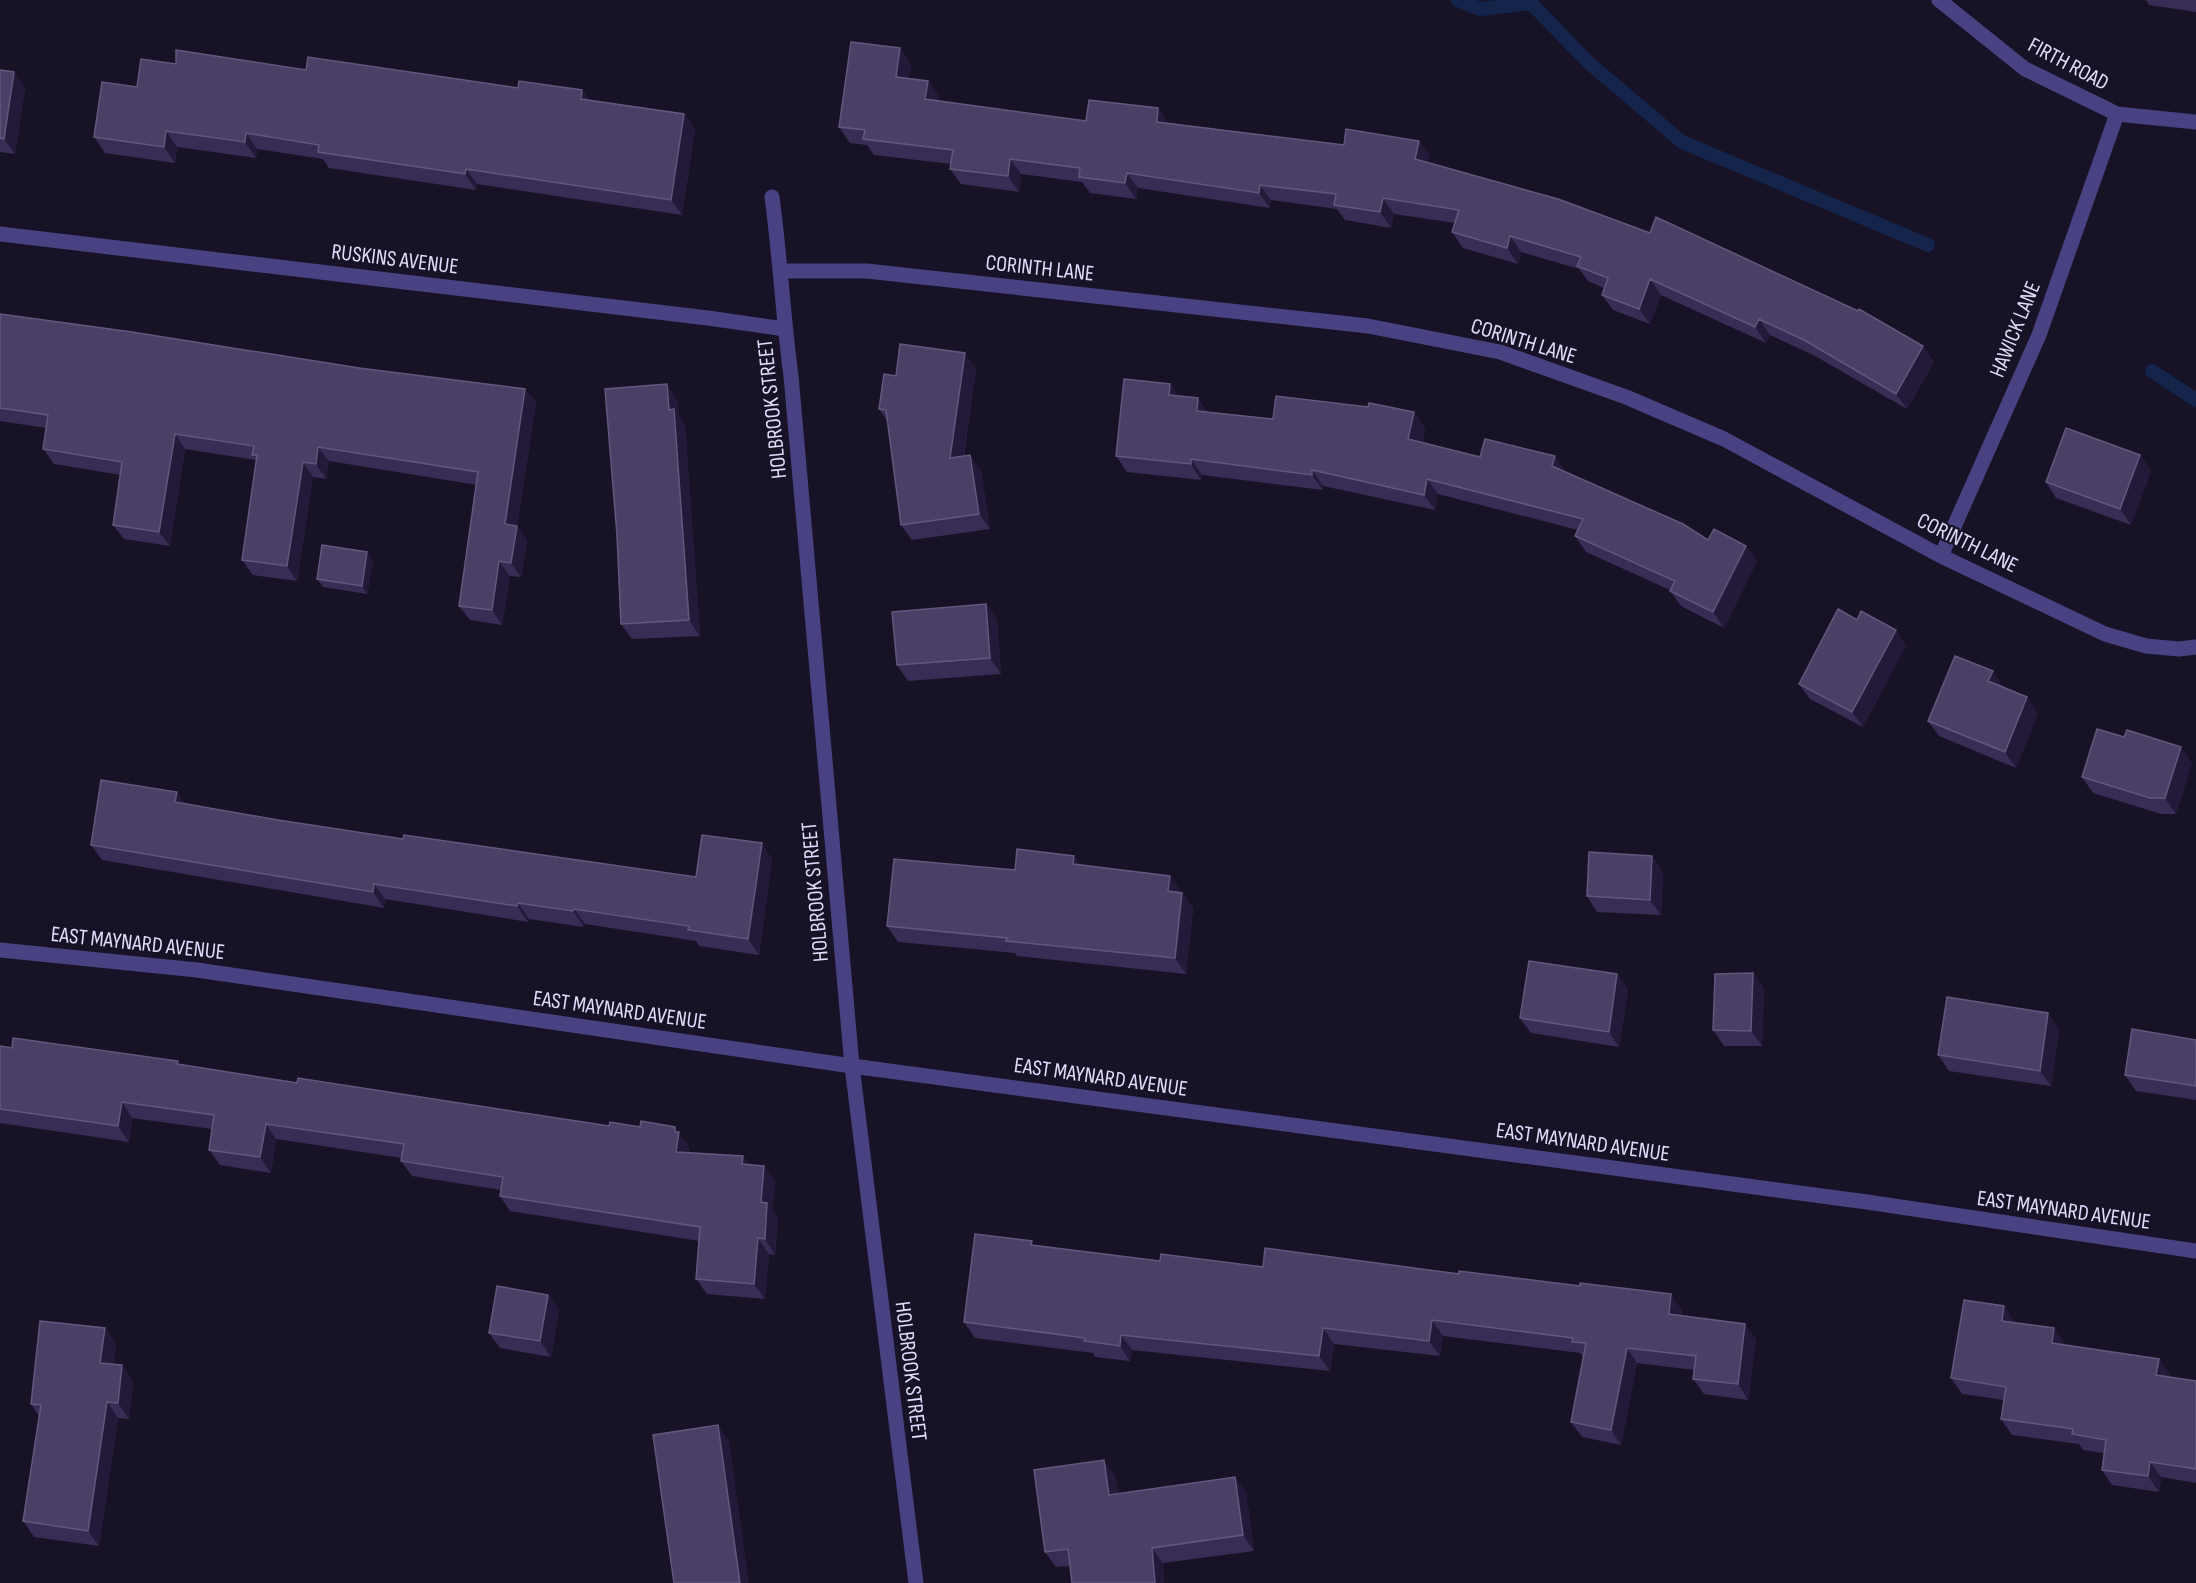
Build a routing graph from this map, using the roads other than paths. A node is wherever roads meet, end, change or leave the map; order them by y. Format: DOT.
graph roads {
  1 [pos="1939,0"];
  2 [pos="2117,114"];
  3 [pos="2196,122"];
  4 [pos="772,197"];
  5 [pos="0,234"];
  6 [pos="782,271"];
  7 [pos="785,329"];
  8 [pos="1941,556"];
  9 [pos="2196,647"];
  10 [pos="0,950"];
  11 [pos="852,1066"];
  12 [pos="2196,1251"];
  13 [pos="916,1583"];
  1 -- 2 [label="street, FIRTH ROAD"];
  2 -- 3 [label="street, FIRTH ROAD"];
  2 -- 8 [label="street, HAWICK LANE"];
  4 -- 6 [label="street, HOLBROOK STREET"];
  5 -- 7 [label="street, RUSKINS AVENUE"];
  6 -- 7 [label="street, HOLBROOK STREET"];
  6 -- 8 [label="street, CORINTH LANE"];
  7 -- 11 [label="street, HOLBROOK STREET"];
  8 -- 9 [label="street, CORINTH LANE"];
  10 -- 11 [label="street, EAST MAYNARD AVENUE"];
  11 -- 12 [label="street, EAST MAYNARD AVENUE"];
  11 -- 13 [label="street, HOLBROOK STREET"];
}
